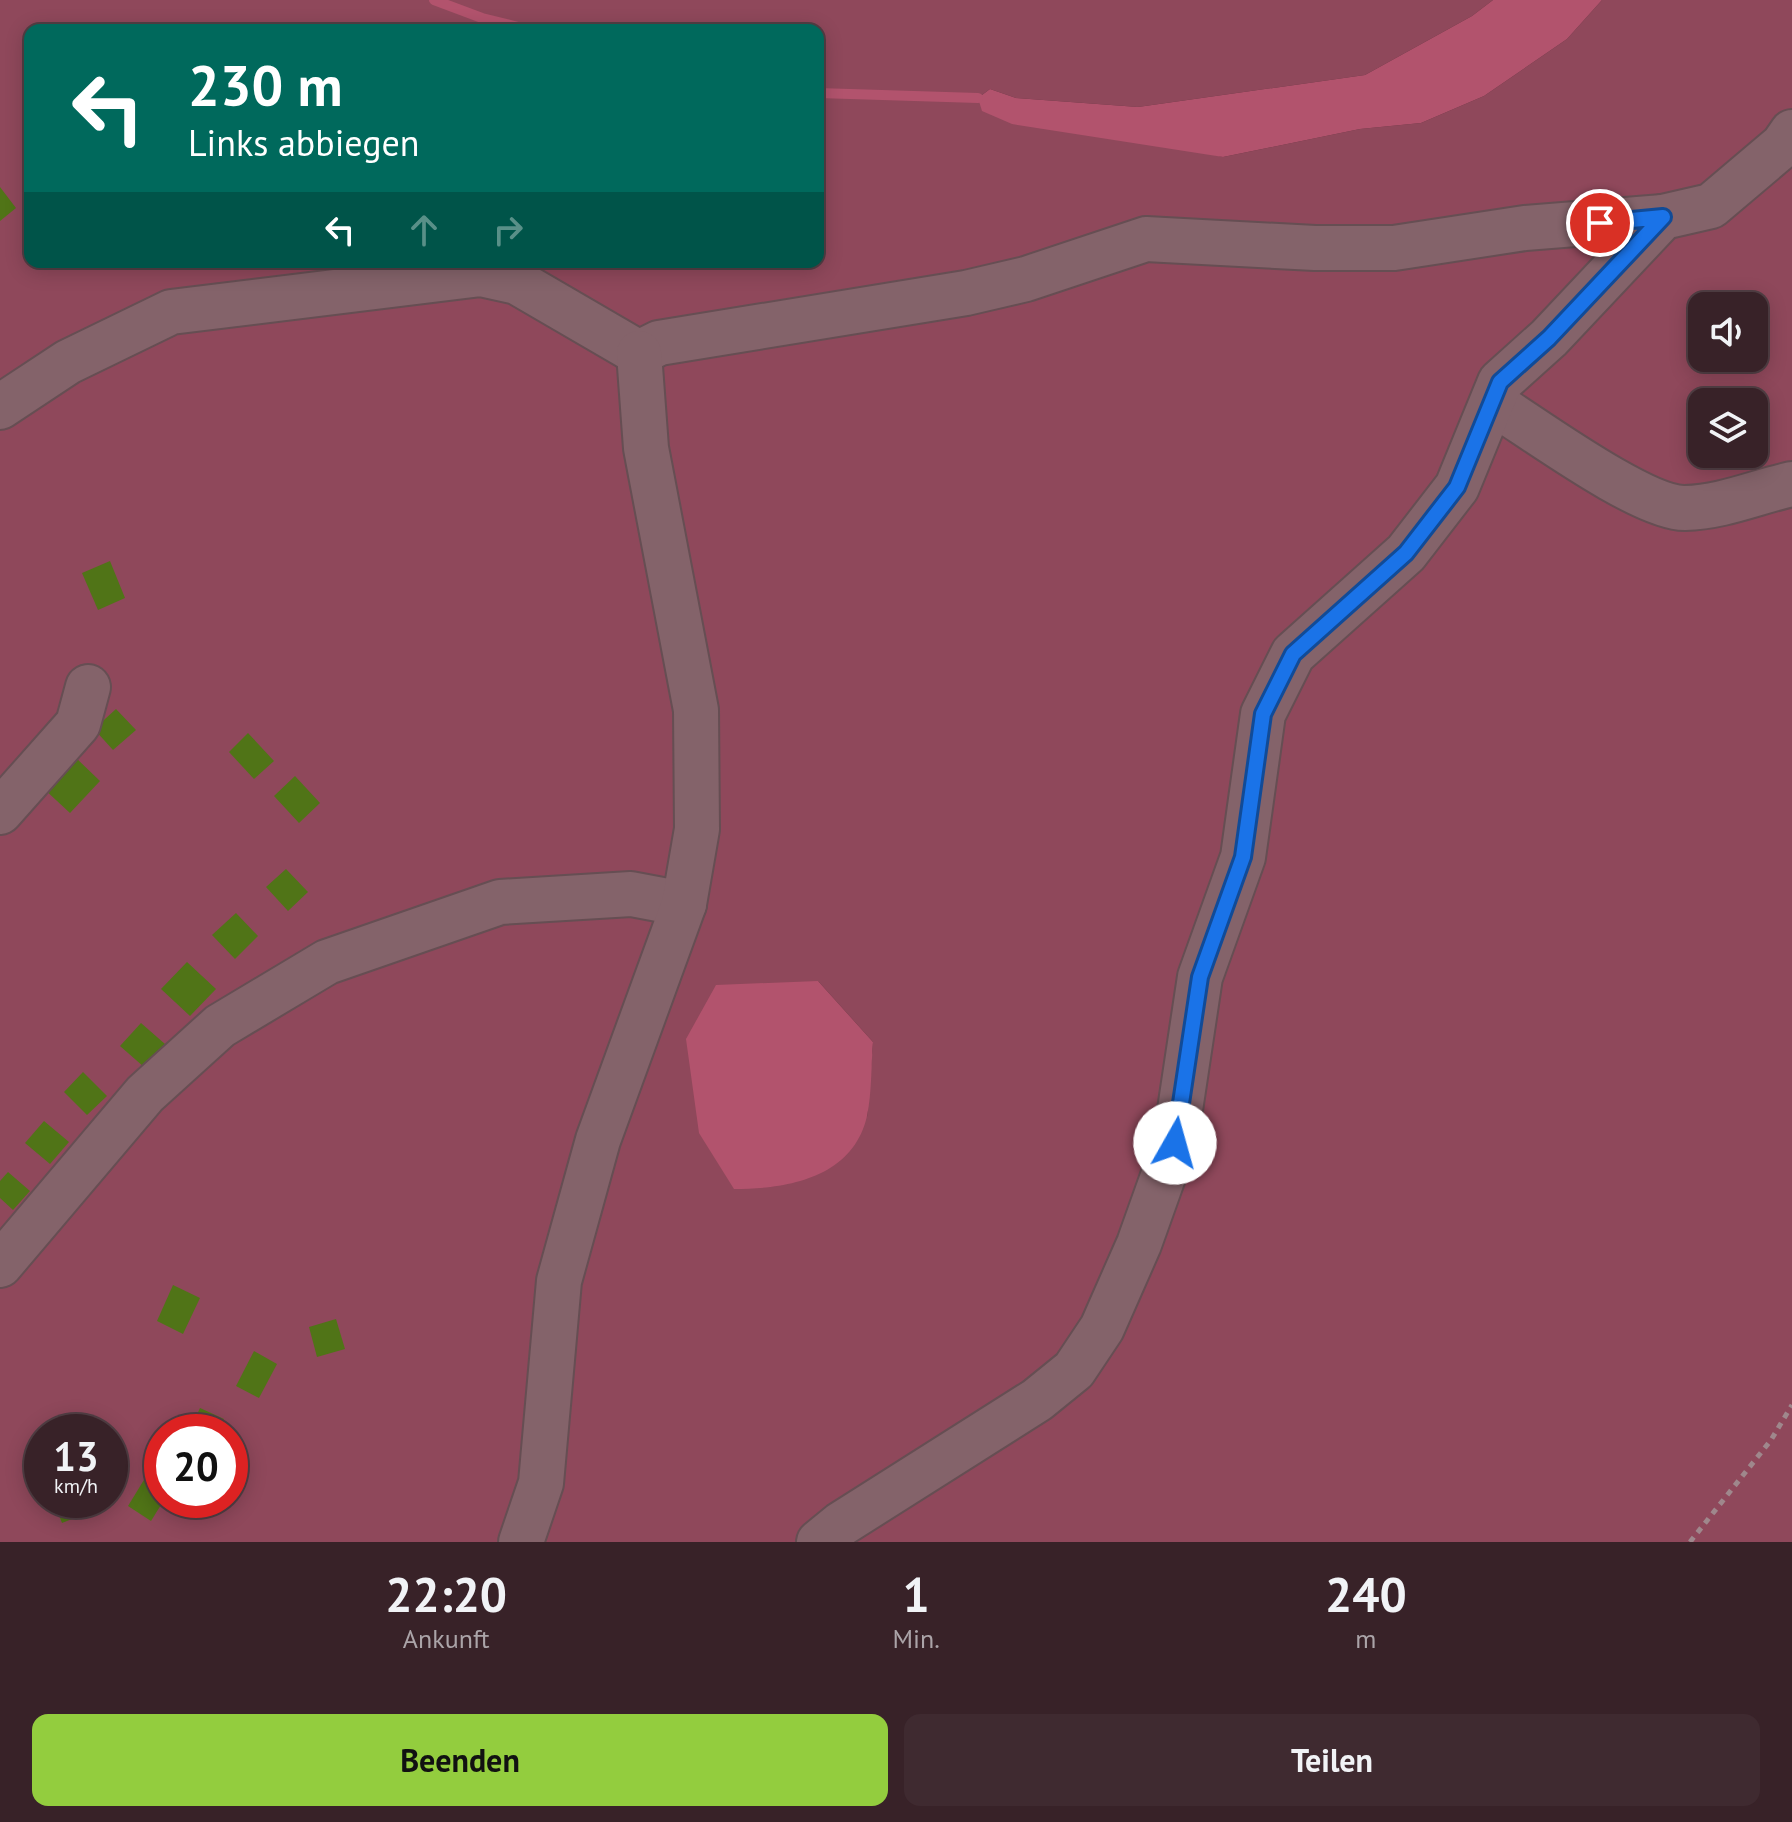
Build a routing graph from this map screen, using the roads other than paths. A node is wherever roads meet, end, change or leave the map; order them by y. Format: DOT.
graph roads {
  1 [pos="1792,132"];
  2 [pos="1663,217"];
  3 [pos="639,353"];
  4 [pos="1493,403"];
  5 [pos="0,407"];
  6 [pos="1792,484"];
  7 [pos="88,687"];
  8 [pos="0,812"];
  9 [pos="684,904"];
  10 [pos="0,1265"];
  11 [pos="521,1542"];
  12 [pos="819,1542"];
  1 -- 2 [label="lane"];
  2 -- 3 [label="lane"];
  2 -- 4 [label="lane"];
  3 -- 5 [label="lane"];
  3 -- 9 [label="lane"];
  4 -- 6 [label="lane"];
  4 -- 12 [label="lane"];
  7 -- 8 [label="lane"];
  9 -- 10 [label="lane"];
  9 -- 11 [label="lane"];
}
